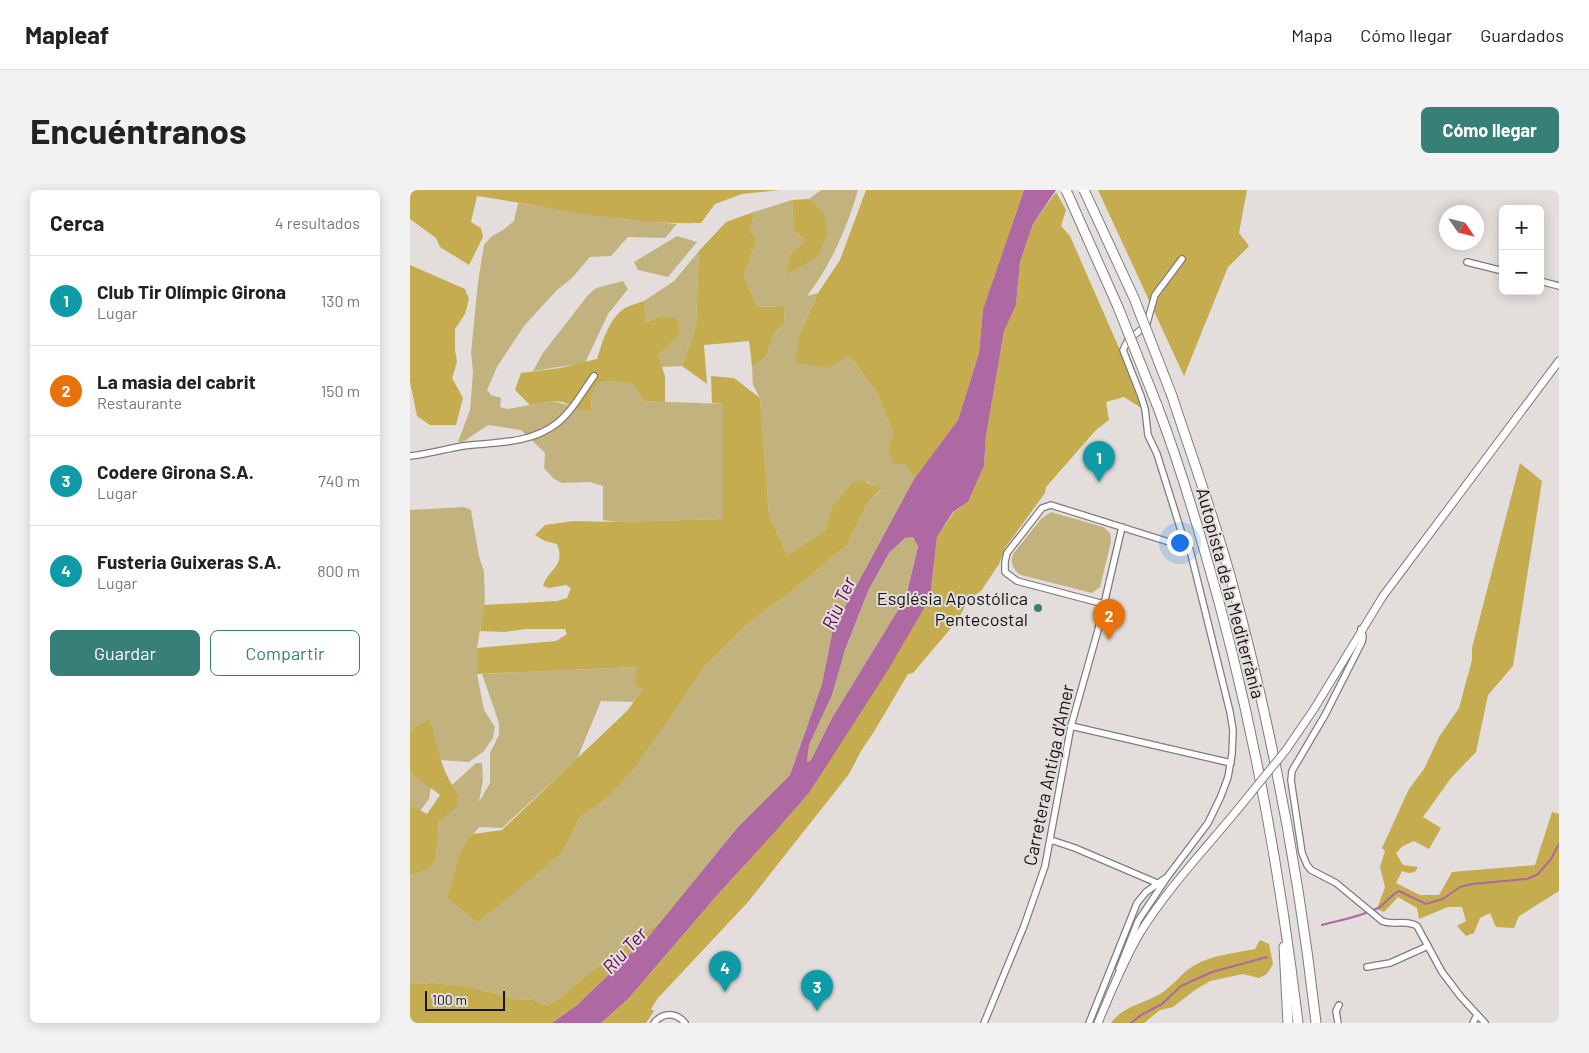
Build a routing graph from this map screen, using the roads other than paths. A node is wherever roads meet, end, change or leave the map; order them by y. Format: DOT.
graph roads {
  1 [pos="1066,190"];
  2 [pos="1084,190"];
  3 [pos="1182,259"];
  4 [pos="1467,262"];
  5 [pos="1499,270"];
  6 [pos="1544,282"];
  7 [pos="1559,286"];
  8 [pos="1559,361"];
  9 [pos="594,376"];
  10 [pos="410,456"];
  11 [pos="1122,527"];
  12 [pos="1190,550"];
  13 [pos="1104,604"];
  14 [pos="1361,629"];
  15 [pos="1071,726"];
  16 [pos="1231,763"];
  17 [pos="1050,841"];
  18 [pos="1160,884"];
  19 [pos="1285,925"];
  20 [pos="1428,946"];
  21 [pos="1367,966"];
  22 [pos="1115,981"];
  23 [pos="1339,1005"];
  24 [pos="1477,1015"];
  25 [pos="654,1023"];
  26 [pos="685,1023"];
  27 [pos="984,1023"];
  28 [pos="1089,1023"];
  29 [pos="1098,1023"];
  30 [pos="1288,1023"];
  31 [pos="1298,1023"];
  32 [pos="1316,1023"];
  33 [pos="1338,1023"];
  34 [pos="1473,1023"];
  35 [pos="1485,1023"];
  1 -- 19 [label="highway, Autopista de la Mediterrània, bridge"];
  2 -- 32 [label="highway, Autopista de la Mediterrània, bridge"];
  3 -- 12 [label="street"];
  4 -- 5 [label="street"];
  6 -- 7 [label="street"];
  8 -- 14 [label="main road"];
  9 -- 10 [label="street"];
  11 -- 12 [label="street"];
  11 -- 13 [label="street, Carretera Antiga d'Amer"];
  11 -- 13 [label="street"];
  12 -- 16 [label="street"];
  13 -- 15 [label="street, Carretera Antiga d'Amer"];
  14 -- 20 [label="street"];
  14 -- 22 [label="main road, bridge"];
  15 -- 16 [label="street"];
  15 -- 17 [label="street, Carretera Antiga d'Amer"];
  16 -- 18 [label="street"];
  17 -- 18 [label="street"];
  17 -- 27 [label="street, Carretera Antiga d'Amer"];
  18 -- 22 [label="street"];
  18 -- 28 [label="street"];
  19 -- 30 [label="highway"];
  19 -- 31 [label="highway, Autopista de la Mediterrània"];
  20 -- 21 [label="street"];
  20 -- 24 [label="street"];
  22 -- 29 [label="main road"];
  23 -- 33 [label="street"];
  24 -- 34 [label="street"];
  24 -- 35 [label="street"];
  25 -- 26 [label="street"];
}
